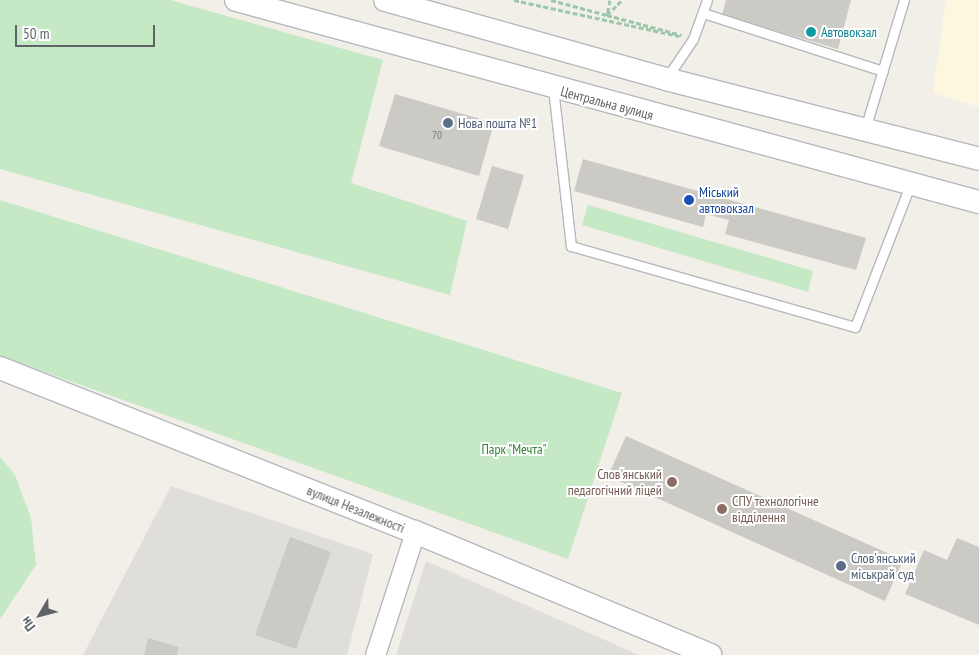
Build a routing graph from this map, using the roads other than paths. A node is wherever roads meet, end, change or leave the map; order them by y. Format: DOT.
graph roads {
  1 [pos="236,0"];
  2 [pos="385,0"];
  3 [pos="707,0"];
  4 [pos="904,0"];
  5 [pos="703,13"];
  6 [pos="883,71"];
  7 [pos="666,80"];
  8 [pos="553,88"];
  9 [pos="865,130"];
  10 [pos="979,159"];
  11 [pos="911,183"];
  12 [pos="979,202"];
  13 [pos="0,368"];
  14 [pos="415,532"];
  15 [pos="375,655"];
  16 [pos="710,655"];
  1 -- 8 [label="street, Центральна вулиця"];
  2 -- 7 [label="street"];
  3 -- 5 [label="lane"];
  4 -- 6 [label="lane"];
  5 -- 6 [label="lane"];
  5 -- 7 [label="lane"];
  6 -- 9 [label="lane"];
  7 -- 9 [label="street"];
  8 -- 11 [label="street, Центральна вулиця"];
  8 -- 11 [label="lane"];
  9 -- 10 [label="street"];
  11 -- 12 [label="street, Центральна вулиця"];
  13 -- 14 [label="street, вулиця Незалежності"];
  14 -- 15 [label="street"];
  14 -- 16 [label="street, вулиця Незалежності"];
}
